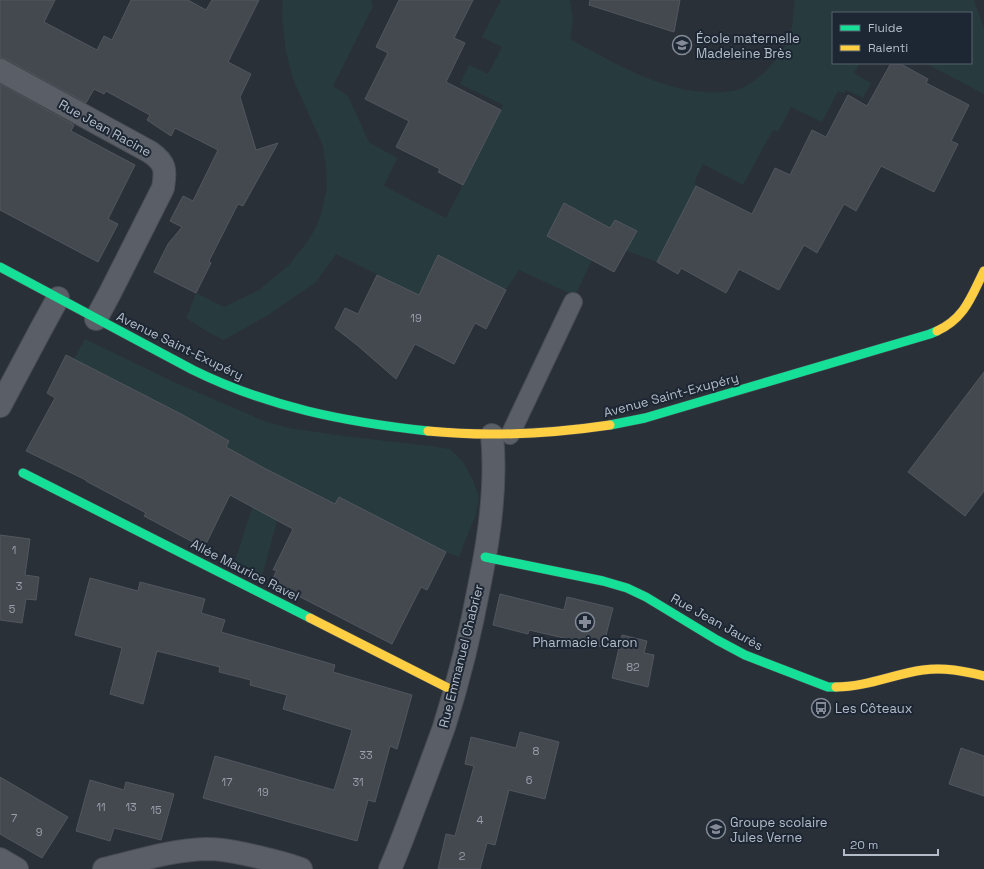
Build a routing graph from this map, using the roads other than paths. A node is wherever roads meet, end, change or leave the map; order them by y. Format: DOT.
graph roads {
  1 [pos="0,70"];
  2 [pos="0,267"];
  3 [pos="984,271"];
  4 [pos="58,298"];
  5 [pos="573,302"];
  6 [pos="96,319"];
  7 [pos="0,406"];
  8 [pos="501,435"];
  9 [pos="23,473"];
  10 [pos="485,557"];
  11 [pos="984,676"];
  12 [pos="454,691"];
  13 [pos="0,859"];
  14 [pos="17,869"];
  15 [pos="104,869"];
  16 [pos="301,869"];
  17 [pos="390,869"];
  1 -- 6 [label="street, Rue Jean Racine"];
  2 -- 4 [label="street, Avenue Saint-Exupéry"];
  3 -- 8 [label="street, Avenue Saint-Exupéry"];
  4 -- 6 [label="street, Avenue Saint-Exupéry"];
  4 -- 7 [label="street"];
  5 -- 8 [label="lane"];
  6 -- 8 [label="street, Avenue Saint-Exupéry"];
  8 -- 10 [label="street, Rue Emmanuel Chabrier"];
  9 -- 12 [label="street, Allée Maurice Ravel"];
  10 -- 11 [label="street, Rue Jean Jaurès"];
  10 -- 12 [label="street, Rue Emmanuel Chabrier"];
  12 -- 17 [label="street, Rue Emmanuel Chabrier"];
  13 -- 14 [label="street"];
  15 -- 16 [label="street"];
}
